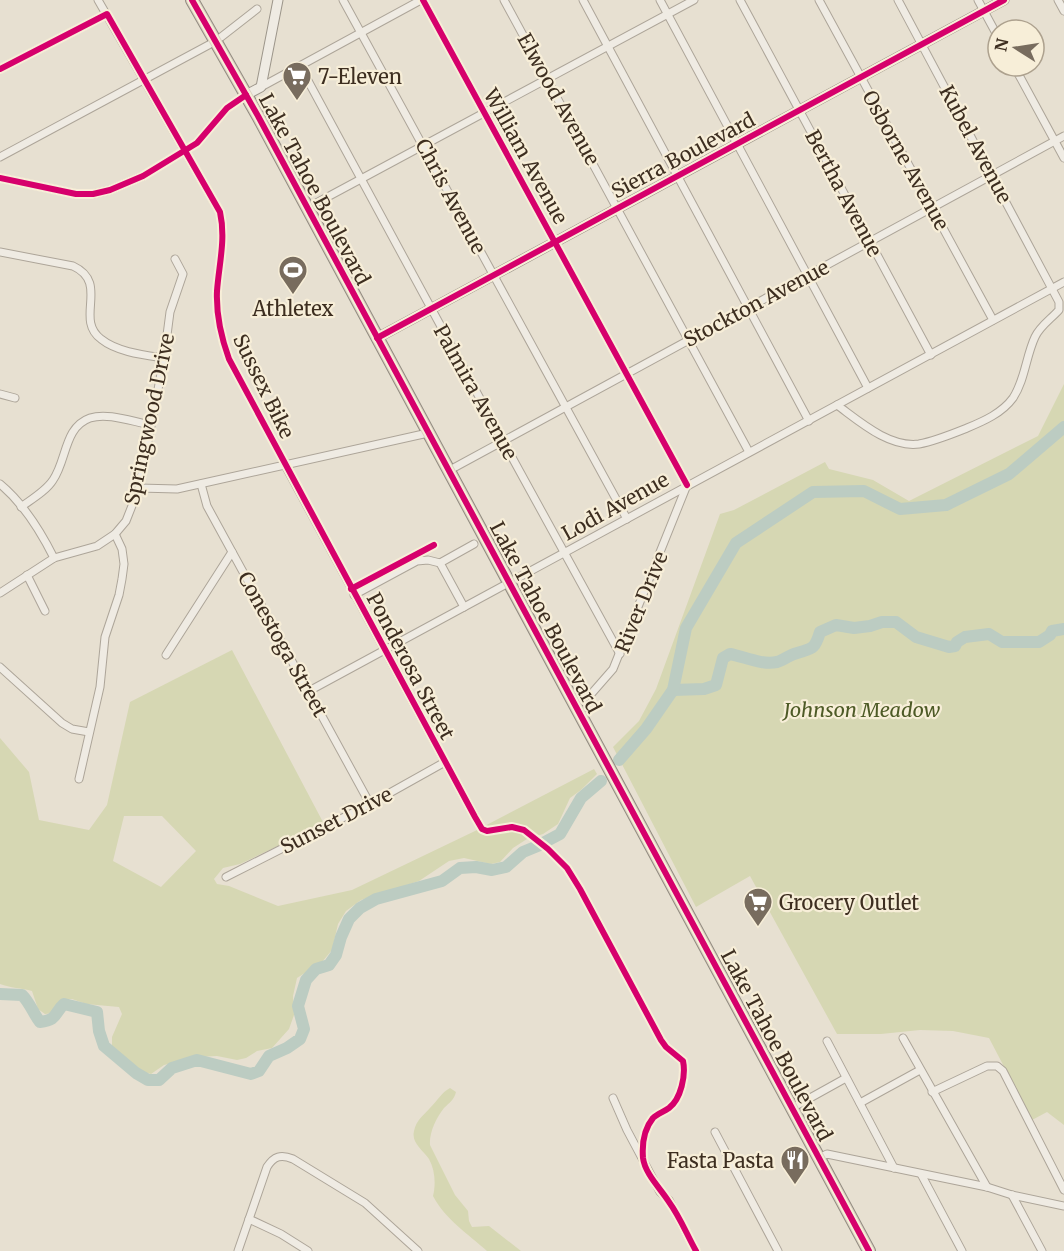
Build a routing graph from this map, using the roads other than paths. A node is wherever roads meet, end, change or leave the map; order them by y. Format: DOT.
graph roads {
  1 [pos="98,0"];
  2 [pos="192,0"];
  3 [pos="278,0"];
  4 [pos="343,0"];
  5 [pos="422,0"];
  6 [pos="504,0"];
  7 [pos="583,0"];
  8 [pos="660,0"];
  9 [pos="694,0"];
  10 [pos="740,0"];
  11 [pos="819,0"];
  12 [pos="898,0"];
  13 [pos="978,0"];
  14 [pos="1004,0"];
  15 [pos="1058,0"];
  16 [pos="257,9"];
  17 [pos="984,11"];
  18 [pos="1064,11"];
  19 [pos="107,14"];
  20 [pos="668,14"];
  21 [pos="988,18"];
  22 [pos="361,33"];
  23 [pos="216,41"];
  24 [pos="922,44"];
  25 [pos="608,45"];
  26 [pos="300,66"];
  27 [pos="0,69"];
  28 [pos="861,77"];
  29 [pos="547,78"];
  30 [pos="1021,78"];
  31 [pos="145,81"];
  32 [pos="261,87"];
  33 [pos="246,95"];
  34 [pos="800,111"];
  35 [pos="483,112"];
  36 [pos="1064,136"];
  37 [pos="1055,141"];
  38 [pos="423,144"];
  39 [pos="738,144"];
  40 [pos="184,149"];
  41 [pos="0,157"];
  42 [pos="1064,158"];
  43 [pos="993,175"];
  44 [pos="678,176"];
  45 [pos="0,178"];
  46 [pos="361,178"];
  47 [pos="932,207"];
  48 [pos="307,208"];
  49 [pos="617,208"];
  50 [pos="220,212"];
  51 [pos="870,241"];
  52 [pos="554,242"];
  53 [pos="0,252"];
  54 [pos="176,259"];
  55 [pos="493,275"];
  56 [pos="808,276"];
  57 [pos="1064,282"];
  58 [pos="1052,289"];
  59 [pos="748,307"];
  60 [pos="431,309"];
  61 [pos="993,320"];
  62 [pos="377,338"];
  63 [pos="688,340"];
  64 [pos="931,354"];
  65 [pos="164,358"];
  66 [pos="627,373"];
  67 [pos="868,388"];
  68 [pos="0,394"];
  69 [pos="15,398"];
  70 [pos="837,405"];
  71 [pos="565,407"];
  72 [pos="809,421"];
  73 [pos="151,425"];
  74 [pos="428,433"];
  75 [pos="503,441"];
  76 [pos="749,452"];
  77 [pos="285,465"];
  78 [pos="448,471"];
  79 [pos="0,484"];
  80 [pos="201,484"];
  81 [pos="687,485"];
  82 [pos="139,488"];
  83 [pos="21,507"];
  84 [pos="627,519"];
  85 [pos="115,534"];
  86 [pos="474,544"];
  87 [pos="232,552"];
  88 [pos="565,552"];
  89 [pos="54,558"];
  90 [pos="440,563"];
  91 [pos="27,575"];
  92 [pos="509,582"];
  93 [pos="0,593"];
  94 [pos="354,595"];
  95 [pos="464,607"];
  96 [pos="45,611"];
  97 [pos="384,651"];
  98 [pos="620,654"];
  99 [pos="166,655"];
  100 [pos="0,667"];
  101 [pos="309,691"];
  102 [pos="574,704"];
  103 [pos="89,732"];
  104 [pos="445,762"];
  105 [pos="79,779"];
  106 [pos="370,804"];
  107 [pos="475,817"];
  108 [pos="226,877"];
  109 [pos="903,1038"];
  110 [pos="827,1041"];
  111 [pos="920,1070"];
  112 [pos="846,1078"];
  113 [pos="932,1092"];
  114 [pos="613,1098"];
  115 [pos="860,1103"];
  116 [pos="792,1107"];
  117 [pos="715,1132"];
  118 [pos="819,1158"];
  119 [pos="894,1168"];
  120 [pos="921,1174"];
  121 [pos="987,1187"];
  122 [pos="1064,1190"];
  123 [pos="1012,1196"];
  124 [pos="1064,1206"];
  125 [pos="249,1219"];
  126 [pos="237,1251"];
  127 [pos="308,1251"];
  128 [pos="418,1251"];
  129 [pos="696,1251"];
  130 [pos="778,1251"];
  131 [pos="869,1251"];
  132 [pos="962,1251"];
  133 [pos="1042,1251"];
  1 -- 19 [label="street"];
  2 -- 23 [label="highway, Lake Tahoe Boulevard"];
  3 -- 32 [label="street"];
  4 -- 22 [label="street, Chris Avenue"];
  5 -- 22 [label="street"];
  5 -- 35 [label="street, William Avenue"];
  6 -- 29 [label="street, Elwood Avenue"];
  7 -- 25 [label="street"];
  8 -- 20 [label="street"];
  9 -- 20 [label="street"];
  10 -- 34 [label="street, Bertha Avenue"];
  11 -- 28 [label="street, Osborne Avenue"];
  12 -- 24 [label="street, Kubel Avenue"];
  13 -- 17 [label="street"];
  14 -- 17 [label="street, Sierra Boulevard"];
  15 -- 18 [label="street"];
  16 -- 23 [label="street"];
  17 -- 21 [label="street"];
  17 -- 24 [label="street, Sierra Boulevard"];
  19 -- 27 [label="street"];
  19 -- 31 [label="street"];
  20 -- 25 [label="street"];
  20 -- 39 [label="street"];
  22 -- 26 [label="street"];
  22 -- 38 [label="street, Chris Avenue"];
  23 -- 31 [label="street"];
  23 -- 33 [label="highway, Lake Tahoe Boulevard"];
  24 -- 28 [label="street, Sierra Boulevard"];
  24 -- 43 [label="street, Kubel Avenue"];
  25 -- 29 [label="street"];
  25 -- 44 [label="street"];
  26 -- 32 [label="street"];
  26 -- 46 [label="street, Palmira Avenue"];
  28 -- 34 [label="street, Sierra Boulevard"];
  28 -- 47 [label="street, Osborne Avenue"];
  29 -- 35 [label="street"];
  29 -- 49 [label="street, Elwood Avenue"];
  30 -- 37 [label="street"];
  31 -- 40 [label="street"];
  31 -- 41 [label="street"];
  32 -- 33 [label="street"];
  33 -- 40 [label="street"];
  33 -- 48 [label="highway, Lake Tahoe Boulevard"];
  34 -- 39 [label="street, Sierra Boulevard"];
  34 -- 51 [label="street, Bertha Avenue"];
  35 -- 38 [label="street"];
  35 -- 52 [label="street, William Avenue"];
  36 -- 37 [label="street, Stockton Avenue"];
  37 -- 42 [label="street"];
  37 -- 43 [label="street, Stockton Avenue"];
  38 -- 46 [label="street"];
  38 -- 55 [label="street, Chris Avenue"];
  39 -- 44 [label="street, Sierra Boulevard"];
  39 -- 56 [label="street"];
  40 -- 45 [label="street"];
  40 -- 50 [label="street"];
  43 -- 47 [label="street, Stockton Avenue"];
  43 -- 58 [label="street, Kubel Avenue"];
  44 -- 49 [label="street, Sierra Boulevard"];
  44 -- 59 [label="street"];
  46 -- 48 [label="street"];
  46 -- 60 [label="street, Palmira Avenue"];
  47 -- 51 [label="street, Stockton Avenue"];
  47 -- 61 [label="street, Osborne Avenue"];
  48 -- 62 [label="highway, Lake Tahoe Boulevard"];
  49 -- 52 [label="street, Sierra Boulevard"];
  49 -- 63 [label="street, Elwood Avenue"];
  51 -- 56 [label="street, Stockton Avenue"];
  51 -- 64 [label="street, Bertha Avenue"];
  52 -- 55 [label="street, Sierra Boulevard"];
  52 -- 66 [label="street, William Avenue"];
  53 -- 65 [label="street"];
  54 -- 65 [label="street, Springwood Drive"];
  55 -- 60 [label="street, Sierra Boulevard"];
  55 -- 71 [label="street, Chris Avenue"];
  56 -- 59 [label="street, Stockton Avenue"];
  56 -- 67 [label="street"];
  57 -- 58 [label="street, Lodi Avenue"];
  58 -- 61 [label="street, Lodi Avenue"];
  58 -- 70 [label="street"];
  59 -- 63 [label="street, Stockton Avenue"];
  59 -- 72 [label="street"];
  60 -- 62 [label="street, Sierra Boulevard"];
  60 -- 75 [label="street, Palmira Avenue"];
  61 -- 64 [label="street, Lodi Avenue"];
  62 -- 74 [label="highway, Lake Tahoe Boulevard"];
  63 -- 66 [label="street, Stockton Avenue"];
  63 -- 76 [label="street, Elwood Avenue"];
  64 -- 67 [label="street, Lodi Avenue"];
  65 -- 73 [label="street, Springwood Drive"];
  66 -- 71 [label="street, Stockton Avenue"];
  66 -- 81 [label="street, William Avenue"];
  67 -- 70 [label="street, Lodi Avenue"];
  68 -- 69 [label="street"];
  70 -- 72 [label="street, Lodi Avenue"];
  71 -- 75 [label="street, Stockton Avenue"];
  71 -- 84 [label="street, Chris Avenue"];
  72 -- 76 [label="street, Lodi Avenue"];
  73 -- 82 [label="street, Springwood Drive"];
  73 -- 83 [label="street"];
  74 -- 77 [label="street"];
  74 -- 78 [label="highway, Lake Tahoe Boulevard"];
  75 -- 78 [label="street, Stockton Avenue"];
  75 -- 88 [label="street, Palmira Avenue"];
  76 -- 81 [label="street, Lodi Avenue"];
  77 -- 80 [label="street"];
  77 -- 94 [label="street, Ponderosa Street"];
  78 -- 92 [label="highway, Lake Tahoe Boulevard"];
  79 -- 83 [label="street"];
  80 -- 82 [label="street"];
  80 -- 87 [label="street, Conestoga Street"];
  81 -- 84 [label="street, Lodi Avenue"];
  81 -- 98 [label="street, River Drive"];
  82 -- 85 [label="street, Springwood Drive"];
  83 -- 89 [label="street"];
  84 -- 88 [label="street, Lodi Avenue"];
  85 -- 89 [label="street, Springwood Drive"];
  85 -- 103 [label="street"];
  86 -- 90 [label="street"];
  87 -- 99 [label="street"];
  87 -- 101 [label="street, Conestoga Street"];
  88 -- 92 [label="street, Lodi Avenue"];
  88 -- 98 [label="street, Palmira Avenue"];
  89 -- 91 [label="street, Springwood Drive"];
  90 -- 94 [label="street"];
  90 -- 95 [label="street"];
  91 -- 93 [label="street, Springwood Drive"];
  91 -- 96 [label="street"];
  92 -- 95 [label="street, Lodi Avenue"];
  92 -- 102 [label="highway, Lake Tahoe Boulevard"];
  94 -- 97 [label="street, Ponderosa Street"];
  95 -- 97 [label="street, Lodi Avenue"];
  97 -- 101 [label="street, Lodi Avenue"];
  97 -- 104 [label="street, Ponderosa Street"];
  98 -- 102 [label="street, River Drive"];
  100 -- 103 [label="street"];
  101 -- 106 [label="street, Conestoga Street"];
  102 -- 116 [label="highway, Lake Tahoe Boulevard"];
  103 -- 105 [label="street"];
  104 -- 106 [label="street, Sunset Drive"];
  104 -- 107 [label="street, Ponderosa Street"];
  106 -- 108 [label="street, Sunset Drive"];
  109 -- 111 [label="street"];
  110 -- 112 [label="street"];
  111 -- 113 [label="street"];
  111 -- 115 [label="street"];
  112 -- 115 [label="street"];
  112 -- 116 [label="street"];
  113 -- 121 [label="street"];
  113 -- 122 [label="street"];
  114 -- 129 [label="street"];
  115 -- 119 [label="street"];
  116 -- 118 [label="highway, Lake Tahoe Boulevard"];
  117 -- 130 [label="street"];
  118 -- 119 [label="street"];
  118 -- 131 [label="highway, Lake Tahoe Boulevard"];
  119 -- 120 [label="street"];
  120 -- 121 [label="street"];
  120 -- 132 [label="street"];
  121 -- 123 [label="street"];
  123 -- 124 [label="street"];
  123 -- 133 [label="street"];
  125 -- 126 [label="street"];
  125 -- 127 [label="street"];
  125 -- 128 [label="street"];
}
